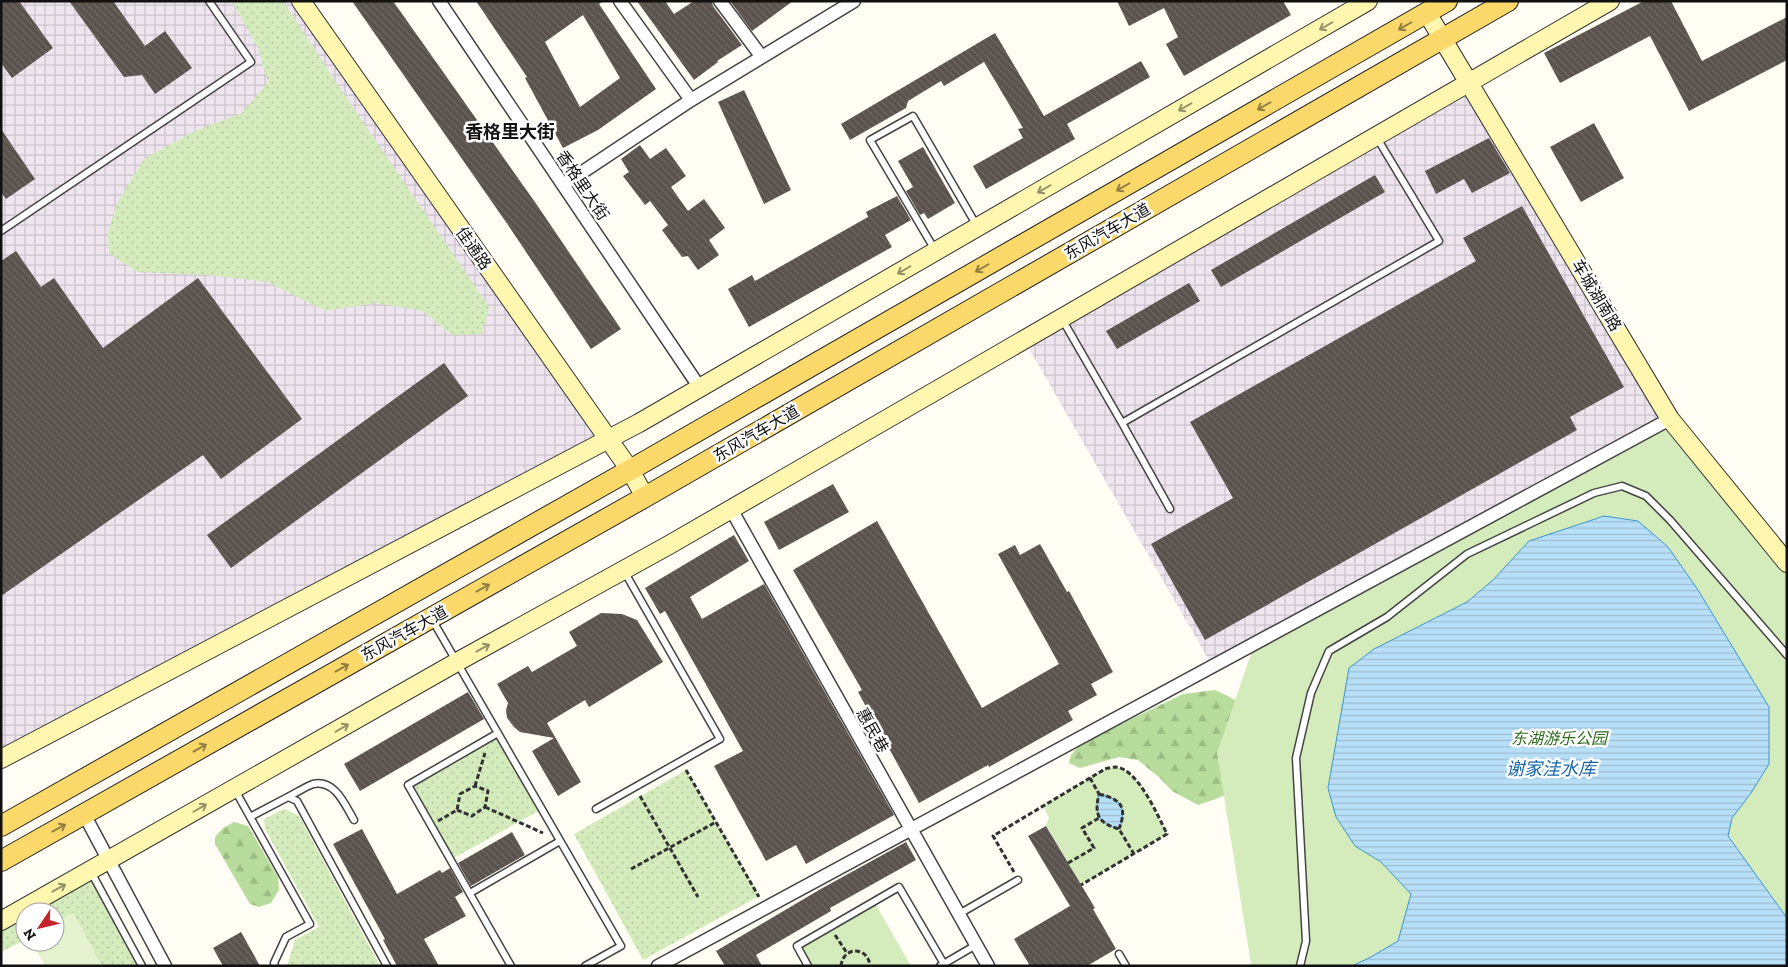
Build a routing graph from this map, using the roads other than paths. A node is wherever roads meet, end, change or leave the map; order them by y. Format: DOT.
graph roads {
  1 [pos="209,1"];
  2 [pos="301,1"];
  3 [pos="439,1"];
  4 [pos="620,1"];
  5 [pos="720,1"];
  6 [pos="1368,1"];
  7 [pos="1447,1"];
  8 [pos="1508,1"];
  9 [pos="1610,1"];
  10 [pos="848,3"];
  11 [pos="1424,7"];
  12 [pos="1443,39"];
  13 [pos="761,56"];
  14 [pos="1470,82"];
  15 [pos="691,100"];
  16 [pos="1376,136"];
  17 [pos="563,185"];
  18 [pos="977,227"];
  19 [pos="1,231"];
  20 [pos="936,251"];
  21 [pos="1061,318"];
  22 [pos="700,388"];
  23 [pos="1670,419"];
  24 [pos="1122,423"];
  25 [pos="608,440"];
  26 [pos="630,470"];
  27 [pos="645,497"];
  28 [pos="731,509"];
  29 [pos="1170,509"];
  30 [pos="1787,563"];
  31 [pos="624,570"];
  32 [pos="431,618"];
  33 [pos="1787,655"];
  34 [pos="457,662"];
  35 [pos="498,733"];
  36 [pos="1,759"];
  37 [pos="234,789"];
  38 [pos="288,797"];
  39 [pos="596,810"];
  40 [pos="84,814"];
  41 [pos="250,817"];
  42 [pos="354,820"];
  43 [pos="1,826"];
  44 [pos="911,830"];
  45 [pos="560,841"];
  46 [pos="109,860"];
  47 [pos="1,861"];
  48 [pos="90,870"];
  49 [pos="1018,880"];
  50 [pos="470,893"];
  51 [pos="959,914"];
  52 [pos="1,921"];
  53 [pos="976,945"];
  54 [pos="1119,954"];
  55 [pos="942,965"];
  56 [pos="142,966"];
  57 [pos="165,966"];
  58 [pos="275,966"];
  59 [pos="387,966"];
  60 [pos="511,966"];
  61 [pos="584,966"];
  62 [pos="658,966"];
  63 [pos="808,966"];
  64 [pos="988,966"];
  65 [pos="1126,966"];
  66 [pos="1300,966"];
  1 -- 19 [label="lane"];
  2 -- 25 [label="street, 佳通路"];
  3 -- 17 [label="street, 香格里大街"];
  4 -- 15 [label="street"];
  5 -- 13 [label="street"];
  6 -- 18 [label="street, one-way"];
  7 -- 11 [label="main road, 东风汽车大道"];
  8 -- 12 [label="main road, 东风汽车大道"];
  9 -- 14 [label="street"];
  10 -- 13 [label="street"];
  11 -- 12 [label="street, 车城湖南路"];
  11 -- 26 [label="main road, 东风汽车大道, one-way"];
  12 -- 14 [label="street, 车城湖南路"];
  12 -- 27 [label="main road, 东风汽车大道"];
  13 -- 15 [label="street"];
  14 -- 16 [label="street"];
  14 -- 23 [label="street, 车城湖南路"];
  15 -- 17 [label="street"];
  16 -- 21 [label="street"];
  16 -- 24 [label="lane"];
  17 -- 22 [label="street, 香格里大街"];
  18 -- 20 [label="street"];
  18 -- 20 [label="lane"];
  20 -- 22 [label="street, one-way"];
  21 -- 24 [label="lane"];
  21 -- 28 [label="street"];
  22 -- 25 [label="street"];
  23 -- 30 [label="street, 车城湖南路"];
  23 -- 44 [label="street"];
  24 -- 29 [label="lane"];
  25 -- 26 [label="street, 佳通路"];
  25 -- 36 [label="street"];
  26 -- 27 [label="street, 佳通路"];
  26 -- 43 [label="main road, 东风汽车大道"];
  32 -- 27 [label="main road, 东风汽车大道, one-way"];
  28 -- 31 [label="street"];
  28 -- 44 [label="street, 惠民巷"];
  34 -- 31 [label="street, one-way"];
  31 -- 39 [label="lane"];
  32 -- 34 [label="lane"];
  40 -- 32 [label="main road, 东风汽车大道, one-way"];
  33 -- 66 [label="lane"];
  34 -- 35 [label="lane"];
  37 -- 34 [label="street, one-way"];
  35 -- 45 [label="lane"];
  35 -- 50 [label="lane"];
  37 -- 41 [label="lane"];
  46 -- 37 [label="street, one-way"];
  38 -- 41 [label="lane"];
  38 -- 42 [label="lane"];
  38 -- 59 [label="lane"];
  40 -- 46 [label="street"];
  47 -- 40 [label="main road, 东风汽车大道, one-way"];
  41 -- 58 [label="lane"];
  44 -- 51 [label="street, 惠民巷"];
  44 -- 62 [label="street"];
  45 -- 50 [label="lane"];
  45 -- 61 [label="lane"];
  46 -- 48 [label="street"];
  46 -- 57 [label="street"];
  52 -- 48 [label="street, one-way"];
  48 -- 56 [label="lane"];
  49 -- 51 [label="lane"];
  50 -- 60 [label="lane"];
  51 -- 53 [label="street, 惠民巷"];
  53 -- 55 [label="lane"];
  53 -- 64 [label="street, 惠民巷"];
  54 -- 65 [label="lane"];
  55 -- 63 [label="lane"];
}
